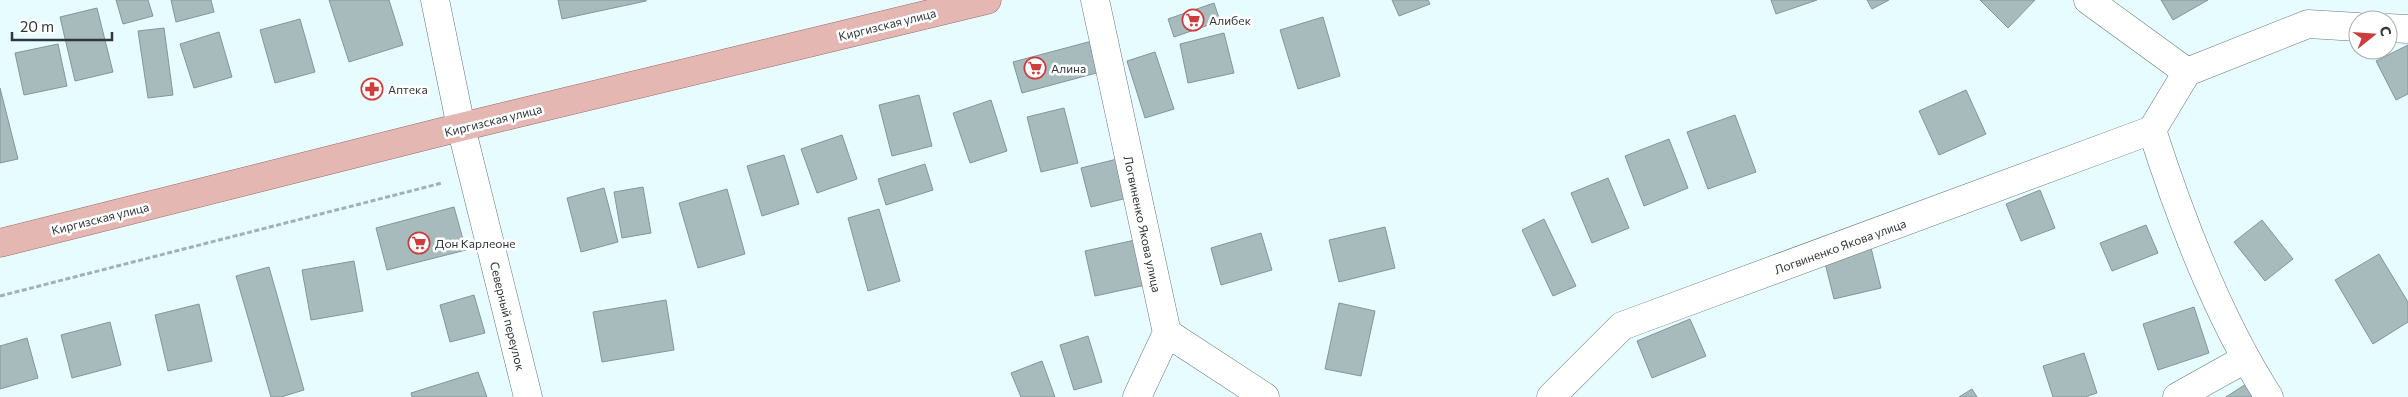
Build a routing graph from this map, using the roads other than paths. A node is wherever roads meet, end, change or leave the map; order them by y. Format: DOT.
graph roads {
  1 [pos="435,0"];
  2 [pos="987,0"];
  3 [pos="1095,0"];
  4 [pos="2088,0"];
  5 [pos="2348,26"];
  6 [pos="2187,72"];
  7 [pos="461,128"];
  8 [pos="2152,130"];
  9 [pos="0,243"];
  10 [pos="1167,333"];
  11 [pos="2245,359"];
  12 [pos="528,397"];
  13 [pos="1137,397"];
  14 [pos="1264,397"];
  15 [pos="1551,397"];
  16 [pos="2177,397"];
  17 [pos="2269,397"];
  1 -- 7 [label="street, Северный переулок"];
  2 -- 7 [label="main road, Киргизская улица"];
  3 -- 10 [label="street, Логвиненко Якова улица"];
  4 -- 6 [label="street"];
  5 -- 6 [label="street"];
  6 -- 8 [label="street"];
  7 -- 9 [label="main road, Киргизская улица"];
  7 -- 12 [label="street, Северный переулок"];
  8 -- 11 [label="street"];
  8 -- 15 [label="street, Логвиненко Якова улица"];
  10 -- 13 [label="street"];
  10 -- 14 [label="street"];
  11 -- 16 [label="street"];
  11 -- 17 [label="street"];
}
